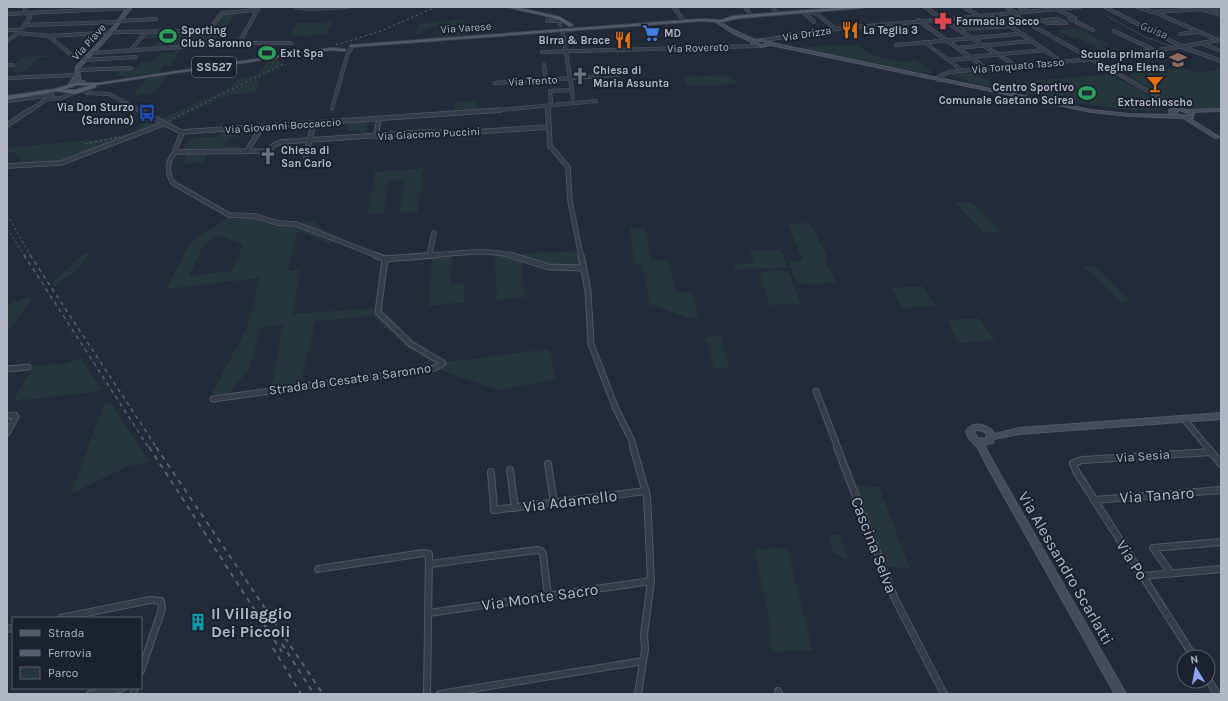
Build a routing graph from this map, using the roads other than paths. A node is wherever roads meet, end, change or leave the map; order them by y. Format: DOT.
graph roads {
  1 [pos="24,7"];
  2 [pos="69,7"];
  3 [pos="129,7"];
  4 [pos="296,7"];
  5 [pos="347,7"];
  6 [pos="509,7"];
  7 [pos="674,7"];
  8 [pos="745,7"];
  9 [pos="772,7"];
  10 [pos="862,7"];
  11 [pos="868,7"];
  12 [pos="925,7"];
  13 [pos="970,7"];
  14 [pos="1016,7"];
  15 [pos="1019,7"];
  16 [pos="1053,7"];
  17 [pos="1080,7"];
  18 [pos="1105,7"];
  19 [pos="1137,7"];
  20 [pos="1188,7"];
  21 [pos="300,8"];
  22 [pos="854,8"];
  23 [pos="258,9"];
  24 [pos="1201,9"];
  25 [pos="1221,9"];
  26 [pos="65,10"];
  27 [pos="1057,10"];
  28 [pos="803,12"];
  29 [pos="1030,12"];
  30 [pos="1153,12"];
  31 [pos="26,13"];
  32 [pos="816,13"];
  33 [pos="7,14"];
  34 [pos="750,14"];
  35 [pos="778,14"];
  36 [pos="1012,14"];
  37 [pos="1018,14"];
  38 [pos="1221,15"];
  39 [pos="996,16"];
  40 [pos="981,17"];
  41 [pos="156,19"];
  42 [pos="941,19"];
  43 [pos="701,20"];
  44 [pos="725,20"];
  45 [pos="918,20"];
  46 [pos="684,21"];
  47 [pos="1042,21"];
  48 [pos="118,22"];
  49 [pos="814,22"];
  50 [pos="1027,22"];
  51 [pos="26,25"];
  52 [pos="1011,26"];
  53 [pos="562,27"];
  54 [pos="573,27"];
  55 [pos="598,27"];
  56 [pos="836,29"];
  57 [pos="959,29"];
  58 [pos="7,30"];
  59 [pos="21,30"];
  60 [pos="1093,30"];
  61 [pos="1114,31"];
  62 [pos="111,32"];
  63 [pos="538,32"];
  64 [pos="1198,32"];
  65 [pos="18,33"];
  66 [pos="145,33"];
  67 [pos="1019,34"];
  68 [pos="1180,34"];
  69 [pos="741,35"];
  70 [pos="49,36"];
  71 [pos="972,38"];
  72 [pos="762,40"];
  73 [pos="946,40"];
  74 [pos="7,41"];
  75 [pos="1220,41"];
  76 [pos="395,42"];
  77 [pos="771,42"];
  78 [pos="924,42"];
  79 [pos="1032,42"];
  80 [pos="239,43"];
  81 [pos="291,43"];
  82 [pos="755,43"];
  83 [pos="1202,44"];
  84 [pos="896,45"];
  85 [pos="766,46"];
  86 [pos="985,46"];
  87 [pos="1183,47"];
  88 [pos="957,48"];
  89 [pos="130,50"];
  90 [pos="350,50"];
  91 [pos="799,50"];
  92 [pos="1045,50"];
  93 [pos="1155,51"];
  94 [pos="1221,51"];
  95 [pos="542,52"];
  96 [pos="566,52"];
  97 [pos="998,54"];
  98 [pos="86,57"];
  99 [pos="136,57"];
  100 [pos="971,58"];
  101 [pos="1093,59"];
  102 [pos="948,60"];
  103 [pos="1221,61"];
  104 [pos="1062,62"];
  105 [pos="7,65"];
  106 [pos="13,65"];
  107 [pos="544,65"];
  108 [pos="1016,66"];
  109 [pos="131,68"];
  110 [pos="987,69"];
  111 [pos="963,71"];
  112 [pos="908,73"];
  113 [pos="76,74"];
  114 [pos="618,75"];
  115 [pos="8,78"];
  116 [pos="940,78"];
  117 [pos="570,79"];
  118 [pos="546,80"];
  119 [pos="495,83"];
  120 [pos="86,86"];
  121 [pos="969,86"];
  122 [pos="1144,88"];
  123 [pos="67,90"];
  124 [pos="572,90"];
  125 [pos="77,91"];
  126 [pos="112,96"];
  127 [pos="7,98"];
  128 [pos="47,99"];
  129 [pos="574,100"];
  130 [pos="7,101"];
  131 [pos="596,101"];
  132 [pos="550,104"];
  133 [pos="332,109"];
  134 [pos="1180,109"];
  135 [pos="1171,110"];
  136 [pos="1187,111"];
  137 [pos="1221,111"];
  138 [pos="1122,114"];
  139 [pos="1192,115"];
  140 [pos="1180,116"];
  141 [pos="379,119"];
  142 [pos="162,124"];
  143 [pos="7,125"];
  144 [pos="313,125"];
  145 [pos="548,127"];
  146 [pos="261,128"];
  147 [pos="180,133"];
  148 [pos="376,136"];
  149 [pos="1219,139"];
  150 [pos="310,141"];
  151 [pos="247,151"];
  152 [pos="176,152"];
  153 [pos="306,157"];
  154 [pos="7,167"];
  155 [pos="434,233"];
  156 [pos="429,256"];
  157 [pos="385,259"];
  158 [pos="582,268"];
  159 [pos="28,367"];
  160 [pos="7,369"];
  161 [pos="816,391"];
  162 [pos="213,399"];
  163 [pos="7,416"];
  164 [pos="1221,416"];
  165 [pos="1184,419"];
  166 [pos="986,430"];
  167 [pos="1019,431"];
  168 [pos="7,433"];
  169 [pos="991,439"];
  170 [pos="976,440"];
  171 [pos="1211,452"];
  172 [pos="987,456"];
  173 [pos="1075,462"];
  174 [pos="548,464"];
  175 [pos="1221,464"];
  176 [pos="510,470"];
  177 [pos="491,472"];
  178 [pos="1221,490"];
  179 [pos="646,491"];
  180 [pos="1094,500"];
  181 [pos="554,503"];
  182 [pos="515,508"];
  183 [pos="1221,542"];
  184 [pos="430,564"];
  185 [pos="318,569"];
  186 [pos="1221,569"];
  187 [pos="1171,573"];
  188 [pos="1143,576"];
  189 [pos="651,581"];
  190 [pos="548,596"];
  191 [pos="429,613"];
  192 [pos="66,617"];
  193 [pos="1189,649"];
  194 [pos="643,661"];
  195 [pos="142,668"];
  196 [pos="118,689"];
  197 [pos="90,694"];
  198 [pos="427,694"];
  199 [pos="440,694"];
  200 [pos="638,694"];
  201 [pos="944,694"];
  202 [pos="1121,694"];
  1 -- 31 [label="street"];
  2 -- 26 [label="street"];
  3 -- 26 [label="street"];
  3 -- 48 [label="street, Via Piave"];
  4 -- 21 [label="street"];
  5 -- 21 [label="street"];
  6 -- 53 [label="main road"];
  7 -- 46 [label="street"];
  8 -- 34 [label="street"];
  9 -- 35 [label="street"];
  10 -- 22 [label="main road"];
  11 -- 22 [label="main road"];
  12 -- 42 [label="street"];
  13 -- 40 [label="street"];
  14 -- 37 [label="street"];
  15 -- 29 [label="street"];
  16 -- 27 [label="street"];
  17 -- 27 [label="street, Via Drizza"];
  18 -- 87 [label="street"];
  19 -- 30 [label="street"];
  20 -- 24 [label="street"];
  22 -- 32 [label="main road"];
  23 -- 66 [label="street"];
  23 -- 80 [label="street"];
  24 -- 25 [label="street"];
  24 -- 30 [label="street"];
  24 -- 38 [label="street"];
  26 -- 31 [label="street"];
  27 -- 29 [label="street, Via Drizza"];
  27 -- 60 [label="street"];
  28 -- 32 [label="main road"];
  28 -- 35 [label="main road"];
  28 -- 49 [label="street"];
  29 -- 37 [label="street, Via Drizza"];
  30 -- 64 [label="street"];
  31 -- 33 [label="street"];
  31 -- 51 [label="street"];
  32 -- 56 [label="street"];
  35 -- 44 [label="main road"];
  36 -- 37 [label="street, Via Drizza"];
  36 -- 39 [label="street, Via Drizza"];
  36 -- 50 [label="street"];
  39 -- 40 [label="street, Via Drizza"];
  39 -- 52 [label="street"];
  40 -- 42 [label="street, Via Drizza"];
  41 -- 48 [label="street"];
  42 -- 45 [label="street, Via Drizza"];
  42 -- 57 [label="street"];
  43 -- 44 [label="main road"];
  43 -- 46 [label="main road"];
  43 -- 55 [label="street"];
  44 -- 69 [label="street"];
  45 -- 56 [label="street, Via Drizza"];
  45 -- 73 [label="street"];
  46 -- 55 [label="main road"];
  47 -- 47 [label="street"];
  47 -- 50 [label="street"];
  48 -- 51 [label="street"];
  48 -- 62 [label="street, Via Piave"];
  50 -- 101 [label="street"];
  51 -- 59 [label="street"];
  52 -- 57 [label="street"];
  52 -- 67 [label="street"];
  53 -- 54 [label="main road"];
  53 -- 54 [label="main road"];
  53 -- 63 [label="main road, Via Varese"];
  53 -- 63 [label="main road, Via Varese"];
  53 -- 96 [label="street"];
  54 -- 55 [label="main road"];
  56 -- 77 [label="street, Via Drizza"];
  57 -- 71 [label="street"];
  58 -- 59 [label="street"];
  59 -- 65 [label="street"];
  61 -- 93 [label="street"];
  62 -- 66 [label="street"];
  62 -- 70 [label="street"];
  62 -- 98 [label="street, Via Piave"];
  63 -- 76 [label="main road, Via Varese"];
  64 -- 68 [label="street"];
  64 -- 75 [label="street"];
  65 -- 70 [label="street"];
  65 -- 74 [label="street"];
  66 -- 89 [label="street"];
  67 -- 71 [label="street"];
  67 -- 79 [label="street"];
  69 -- 72 [label="street"];
  69 -- 82 [label="street"];
  70 -- 98 [label="street"];
  71 -- 73 [label="street"];
  71 -- 86 [label="street"];
  72 -- 77 [label="street"];
  72 -- 82 [label="street"];
  73 -- 78 [label="street"];
  73 -- 88 [label="street"];
  75 -- 83 [label="street, Via Torquato Tasso"];
  76 -- 90 [label="main road, Via Varese"];
  76 -- 90 [label="main road, Via Varese"];
  77 -- 85 [label="street"];
  77 -- 91 [label="street"];
  78 -- 84 [label="street"];
  78 -- 102 [label="street"];
  79 -- 86 [label="street"];
  79 -- 92 [label="street"];
  80 -- 81 [label="street"];
  80 -- 89 [label="street"];
  82 -- 85 [label="street"];
  82 -- 96 [label="street, Via Rovereto"];
  83 -- 87 [label="street, Via Torquato Tasso"];
  83 -- 94 [label="street"];
  85 -- 91 [label="street"];
  86 -- 88 [label="street"];
  86 -- 97 [label="street"];
  87 -- 93 [label="street, Via Torquato Tasso"];
  87 -- 103 [label="street"];
  88 -- 100 [label="street"];
  89 -- 98 [label="street"];
  90 -- 120 [label="main road, SS527"];
  90 -- 133 [label="street"];
  91 -- 112 [label="street"];
  92 -- 97 [label="street"];
  92 -- 104 [label="street"];
  93 -- 101 [label="street, Via Torquato Tasso"];
  95 -- 96 [label="street, Via Rovereto"];
  96 -- 117 [label="street"];
  97 -- 100 [label="street"];
  97 -- 108 [label="street"];
  98 -- 99 [label="street"];
  98 -- 113 [label="street, Via Piave"];
  100 -- 102 [label="street"];
  100 -- 110 [label="street"];
  101 -- 104 [label="street, Via Torquato Tasso"];
  101 -- 122 [label="street"];
  102 -- 111 [label="street"];
  104 -- 108 [label="street, Via Torquato Tasso"];
  105 -- 106 [label="street"];
  107 -- 118 [label="street"];
  108 -- 110 [label="street, Via Torquato Tasso"];
  109 -- 113 [label="street, Via Piave"];
  110 -- 111 [label="street, Via Torquato Tasso"];
  111 -- 116 [label="street, Via Torquato Tasso"];
  112 -- 116 [label="street"];
  112 -- 116 [label="street"];
  113 -- 115 [label="street, Via Piave"];
  113 -- 120 [label="street, Via Piave"];
  113 -- 123 [label="street, Via Piave"];
  114 -- 117 [label="street, Via Trento"];
  116 -- 121 [label="street"];
  116 -- 121 [label="street"];
  117 -- 118 [label="street, Via Trento"];
  117 -- 124 [label="street"];
  118 -- 119 [label="street, Via Trento"];
  120 -- 123 [label="main road"];
  120 -- 125 [label="main road"];
  120 -- 126 [label="street"];
  121 -- 138 [label="street"];
  122 -- 134 [label="street"];
  122 -- 135 [label="street"];
  123 -- 125 [label="main road"];
  123 -- 127 [label="main road"];
  123 -- 128 [label="street"];
  124 -- 129 [label="street"];
  124 -- 132 [label="street"];
  125 -- 126 [label="street"];
  126 -- 142 [label="street"];
  128 -- 130 [label="street"];
  128 -- 143 [label="street"];
  129 -- 131 [label="street, Via Giovanni Boccaccio"];
  129 -- 132 [label="street, Via Giovanni Boccaccio"];
  132 -- 141 [label="street, Via Giovanni Boccaccio"];
  132 -- 145 [label="street"];
  134 -- 135 [label="street"];
  134 -- 136 [label="street"];
  135 -- 138 [label="street"];
  135 -- 140 [label="street"];
  136 -- 137 [label="street"];
  136 -- 139 [label="street"];
  137 -- 139 [label="street"];
  138 -- 140 [label="street"];
  139 -- 140 [label="street"];
  139 -- 149 [label="street"];
  140 -- 149 [label="street"];
  141 -- 144 [label="street, Via Giovanni Boccaccio"];
  141 -- 148 [label="street"];
  142 -- 147 [label="street"];
  142 -- 154 [label="street"];
  144 -- 146 [label="street, Via Giovanni Boccaccio"];
  144 -- 150 [label="street"];
  145 -- 148 [label="street, Via Giacomo Puccini"];
  145 -- 158 [label="street"];
  146 -- 147 [label="street, Via Giovanni Boccaccio"];
  146 -- 151 [label="street"];
  147 -- 152 [label="street"];
  148 -- 150 [label="street, Via Giacomo Puccini"];
  150 -- 151 [label="street, Via Giacomo Puccini"];
  150 -- 153 [label="street"];
  151 -- 152 [label="street, Via Giacomo Puccini"];
  152 -- 157 [label="street"];
  155 -- 156 [label="street"];
  156 -- 157 [label="street"];
  156 -- 158 [label="street"];
  157 -- 162 [label="street, Strada da Cesate a Saronno"];
  158 -- 179 [label="street"];
  159 -- 160 [label="street"];
  161 -- 201 [label="street, Cascina Selva"];
  163 -- 168 [label="street"];
  164 -- 165 [label="street"];
  165 -- 167 [label="street"];
  165 -- 171 [label="street"];
  166 -- 167 [label="street"];
  166 -- 169 [label="street"];
  166 -- 170 [label="street"];
  167 -- 169 [label="street"];
  169 -- 170 [label="street"];
  169 -- 172 [label="street"];
  170 -- 172 [label="street, Via Alessandro Scarlatti"];
  171 -- 173 [label="street, Via Sesia"];
  171 -- 175 [label="street"];
  172 -- 202 [label="street, Via Alessandro Scarlatti"];
  173 -- 180 [label="street, Via Po"];
  174 -- 181 [label="street"];
  176 -- 182 [label="street"];
  177 -- 182 [label="street, Via Adamello"];
  178 -- 180 [label="street, Via Tanaro"];
  179 -- 181 [label="street, Via Adamello"];
  179 -- 189 [label="street"];
  180 -- 188 [label="street, Via Po"];
  181 -- 182 [label="street, Via Adamello"];
  183 -- 187 [label="street"];
  184 -- 185 [label="street"];
  184 -- 190 [label="street"];
  184 -- 191 [label="street"];
  186 -- 187 [label="street"];
  187 -- 188 [label="street"];
  188 -- 193 [label="street, Via Po"];
  189 -- 190 [label="street, Via Monte Sacro"];
  189 -- 194 [label="street"];
  190 -- 191 [label="street, Via Monte Sacro"];
  191 -- 198 [label="street"];
  192 -- 195 [label="street"];
  194 -- 199 [label="street"];
  194 -- 200 [label="street"];
  196 -- 197 [label="street"];
}
